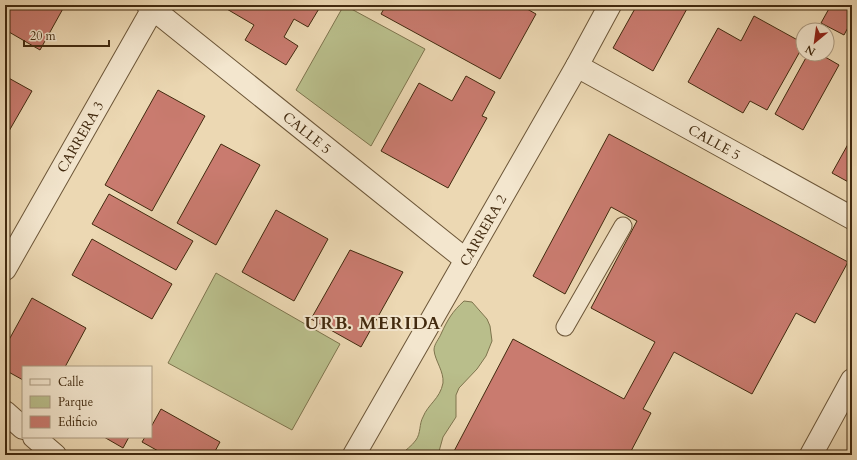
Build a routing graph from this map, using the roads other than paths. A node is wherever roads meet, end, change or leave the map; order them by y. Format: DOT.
graph roads {
  1 [pos="610,5"];
  2 [pos="152,6"];
  3 [pos="578,66"];
  4 [pos="852,218"];
  5 [pos="624,226"];
  6 [pos="466,260"];
  7 [pos="5,269"];
  8 [pos="565,327"];
  9 [pos="852,380"];
  10 [pos="5,412"];
  11 [pos="22,427"];
  12 [pos="35,438"];
  13 [pos="55,455"];
  14 [pos="354,455"];
  15 [pos="811,455"];
  1 -- 3 [label="street, CARRERA 2"];
  2 -- 6 [label="street, CALLE 5"];
  2 -- 7 [label="street, CARRERA 3"];
  3 -- 4 [label="street, CALLE 5"];
  3 -- 6 [label="street, CARRERA 2"];
  5 -- 8 [label="lane"];
  6 -- 14 [label="street, CARRERA 2"];
  9 -- 15 [label="street"];
  10 -- 11 [label="street"];
  12 -- 13 [label="street"];
}
